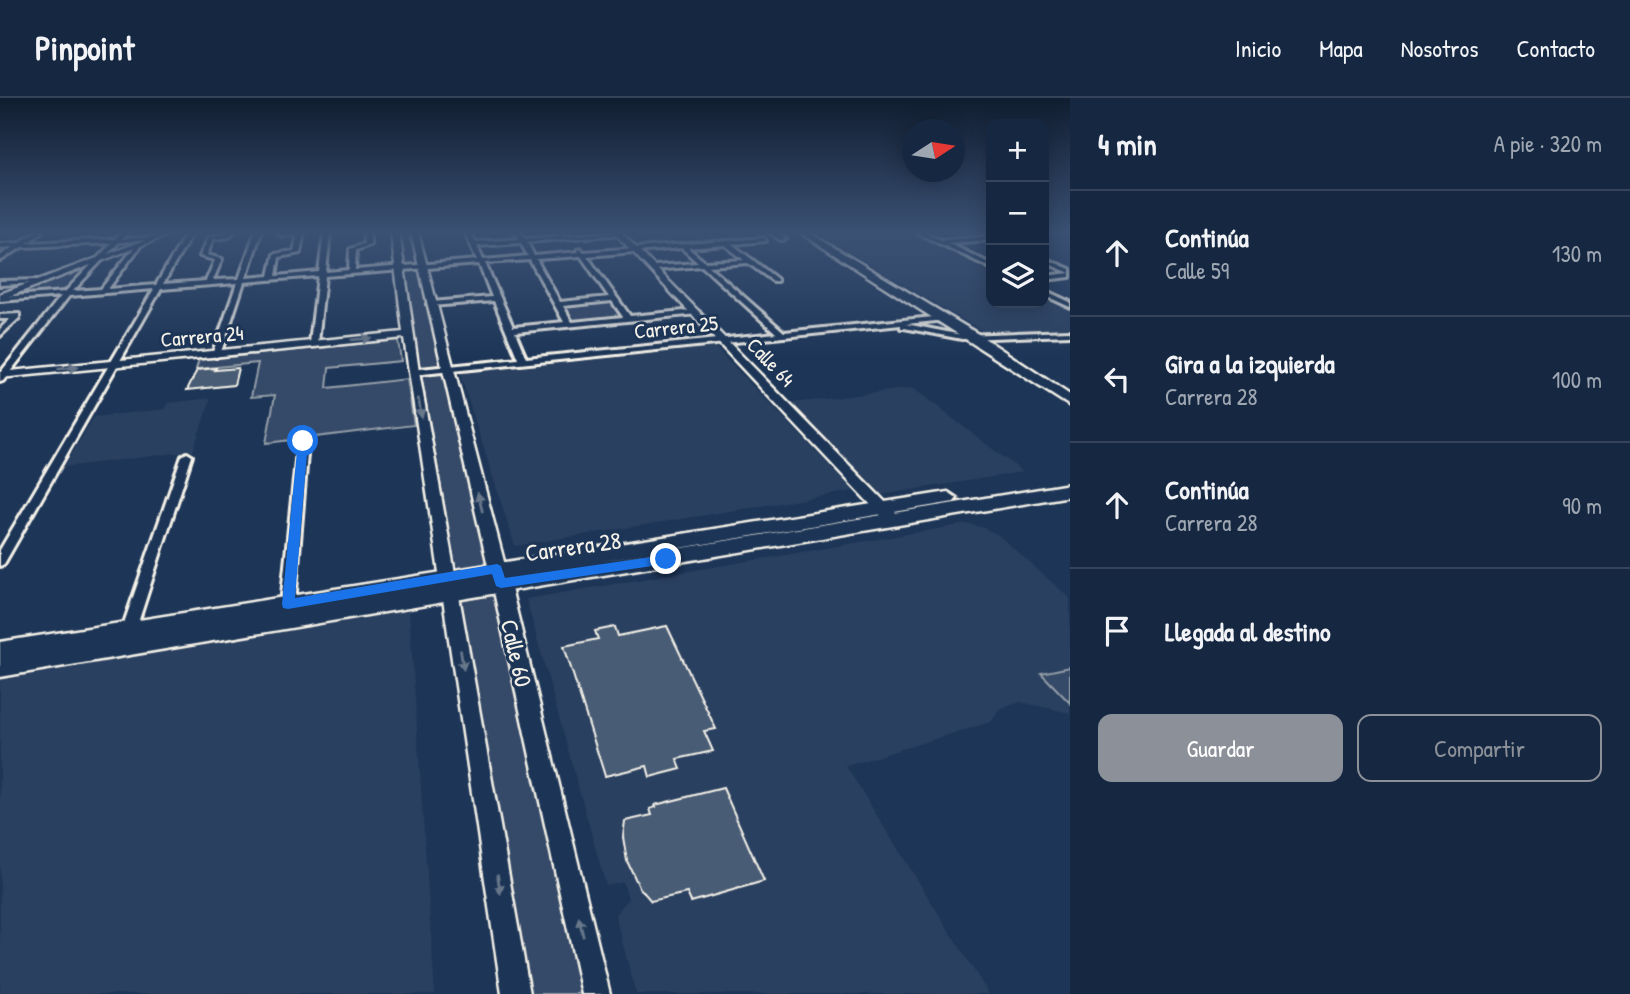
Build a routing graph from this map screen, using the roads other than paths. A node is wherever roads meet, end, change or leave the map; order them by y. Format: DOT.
graph roads {
  1 [pos="55,274"];
  2 [pos="59,274"];
  3 [pos="86,274"];
  4 [pos="117,274"];
  5 [pos="166,274"];
  6 [pos="213,274"];
  7 [pos="245,274"];
  8 [pos="273,274"];
  9 [pos="322,274"];
  10 [pos="401,274"];
  11 [pos="424,274"];
  12 [pos="486,274"];
  13 [pos="541,274"];
  14 [pos="597,274"];
  15 [pos="659,274"];
  16 [pos="715,274"];
  17 [pos="766,274"];
  18 [pos="871,274"];
  19 [pos="878,274"];
  20 [pos="272,278"];
  21 [pos="243,280"];
  22 [pos="35,281"];
  23 [pos="775,281"];
  24 [pos="0,282"];
  25 [pos="209,283"];
  26 [pos="158,287"];
  27 [pos="103,291"];
  28 [pos="67,294"];
  29 [pos="1049,294"];
  30 [pos="0,297"];
  31 [pos="19,298"];
  32 [pos="497,299"];
  33 [pos="614,299"];
  34 [pos="431,304"];
  35 [pos="558,304"];
  36 [pos="1070,305"];
  37 [pos="695,312"];
  38 [pos="0,316"];
  39 [pos="628,318"];
  40 [pos="943,318"];
  41 [pos="890,323"];
  42 [pos="569,324"];
  43 [pos="510,330"];
  44 [pos="1070,333"];
  45 [pos="0,334"];
  46 [pos="782,334"];
  47 [pos="408,335"];
  48 [pos="979,337"];
  49 [pos="721,340"];
  50 [pos="314,343"];
  51 [pos="216,355"];
  52 [pos="523,360"];
  53 [pos="114,364"];
  54 [pos="446,368"];
  55 [pos="414,372"];
  56 [pos="1,376"];
  57 [pos="1070,393"];
  58 [pos="1070,402"];
  59 [pos="303,441"];
  60 [pos="187,456"];
  61 [pos="1070,478"];
  62 [pos="1070,490"];
  63 [pos="888,514"];
  64 [pos="0,561"];
  65 [pos="499,576"];
  66 [pos="450,584"];
  67 [pos="288,604"];
  68 [pos="128,632"];
  69 [pos="0,651"];
  70 [pos="0,667"];
  71 [pos="516,994"];
  72 [pos="596,994"];
  1 -- 22 [label="street"];
  2 -- 30 [label="street"];
  3 -- 28 [label="street"];
  4 -- 27 [label="street"];
  5 -- 26 [label="street"];
  6 -- 25 [label="street"];
  7 -- 21 [label="street"];
  8 -- 20 [label="street"];
  9 -- 20 [label="street"];
  9 -- 50 [label="street"];
  10 -- 47 [label="street"];
  11 -- 34 [label="street, Calle 60"];
  12 -- 32 [label="street"];
  13 -- 35 [label="street"];
  14 -- 33 [label="street"];
  15 -- 37 [label="street, Calle 64"];
  16 -- 46 [label="street"];
  17 -- 23 [label="street"];
  18 -- 40 [label="main road"];
  19 -- 48 [label="main road"];
  20 -- 21 [label="street"];
  21 -- 25 [label="street"];
  21 -- 51 [label="street"];
  22 -- 24 [label="street"];
  22 -- 30 [label="street"];
  25 -- 26 [label="street"];
  26 -- 27 [label="street"];
  26 -- 53 [label="street"];
  27 -- 28 [label="street"];
  28 -- 31 [label="street"];
  28 -- 56 [label="street"];
  29 -- 36 [label="street"];
  30 -- 31 [label="street"];
  31 -- 38 [label="street"];
  32 -- 34 [label="street"];
  32 -- 43 [label="street"];
  33 -- 35 [label="street"];
  33 -- 39 [label="street"];
  34 -- 54 [label="street, Calle 60"];
  35 -- 42 [label="street"];
  37 -- 39 [label="street"];
  37 -- 49 [label="street, Calle 64"];
  38 -- 45 [label="street"];
  39 -- 42 [label="street"];
  40 -- 41 [label="street, Carrera 25"];
  40 -- 48 [label="main road"];
  41 -- 46 [label="street, Carrera 25"];
  41 -- 48 [label="street"];
  42 -- 43 [label="street"];
  43 -- 52 [label="street"];
  44 -- 48 [label="street"];
  46 -- 49 [label="street, Carrera 25"];
  50 -- 47 [label="street, Carrera 24, one-way"];
  47 -- 55 [label="street"];
  48 -- 57 [label="main road"];
  48 -- 58 [label="main road"];
  49 -- 52 [label="street, Carrera 25"];
  49 -- 63 [label="street, Calle 64"];
  50 -- 51 [label="street, Carrera 24"];
  51 -- 53 [label="street, Carrera 24"];
  52 -- 54 [label="street, Carrera 25"];
  56 -- 53 [label="street, Carrera 24, one-way"];
  53 -- 64 [label="street"];
  54 -- 55 [label="street, Carrera 25"];
  65 -- 54 [label="street, Calle 60, one-way"];
  55 -- 66 [label="street, one-way"];
  59 -- 67 [label="street"];
  60 -- 68 [label="street"];
  61 -- 63 [label="main road, Carrera 28"];
  62 -- 63 [label="main road, Carrera 28"];
  63 -- 65 [label="main road, Carrera 28"];
  65 -- 66 [label="main road, Carrera 28"];
  72 -- 65 [label="street, Calle 60, one-way"];
  66 -- 67 [label="main road, Carrera 28"];
  66 -- 70 [label="main road, Carrera 28"];
  66 -- 71 [label="street, one-way"];
  67 -- 68 [label="main road, Carrera 28"];
  68 -- 69 [label="main road, Carrera 28"];
}
